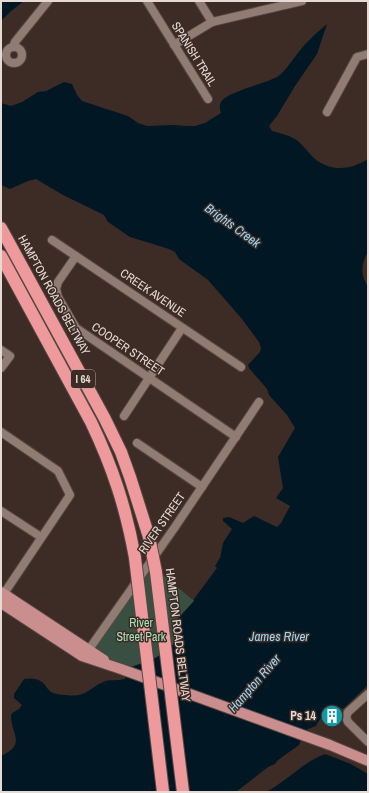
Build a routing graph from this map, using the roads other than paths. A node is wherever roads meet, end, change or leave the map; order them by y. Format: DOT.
graph roads {
  1 [pos="48,1"];
  2 [pos="147,1"];
  3 [pos="199,1"];
  4 [pos="302,1"];
  5 [pos="212,22"];
  6 [pos="174,45"];
  7 [pos="14,47"];
  8 [pos="368,54"];
  9 [pos="208,99"];
  10 [pos="327,112"];
  11 [pos="1,228"];
  12 [pos="52,240"];
  13 [pos="1,256"];
  14 [pos="76,256"];
  15 [pos="182,328"];
  16 [pos="1,350"];
  17 [pos="241,367"];
  18 [pos="1,368"];
  19 [pos="149,378"];
  20 [pos="259,402"];
  21 [pos="124,416"];
  22 [pos="1,432"];
  23 [pos="236,436"];
  24 [pos="137,443"];
  25 [pos="202,487"];
  26 [pos="1,511"];
  27 [pos="41,538"];
  28 [pos="2,597"];
  29 [pos="86,654"];
  30 [pos="368,694"];
  31 [pos="368,742"];
  32 [pos="368,762"];
  33 [pos="163,792"];
  34 [pos="183,792"];
  1 -- 7 [label="street"];
  2 -- 6 [label="street, SPANISH TRAIL"];
  3 -- 5 [label="street"];
  4 -- 5 [label="street"];
  5 -- 6 [label="street"];
  6 -- 9 [label="street, SPANISH TRAIL"];
  8 -- 10 [label="street"];
  11 -- 34 [label="highway, HAMPTON ROADS BELTWAY / I 64, bridge"];
  12 -- 14 [label="street, CREEK AVENUE"];
  13 -- 33 [label="highway, I 64, bridge"];
  14 -- 15 [label="street, CREEK AVENUE"];
  14 -- 19 [label="street, COOPER STREET"];
  15 -- 17 [label="street, CREEK AVENUE"];
  15 -- 19 [label="street"];
  16 -- 18 [label="street"];
  19 -- 21 [label="street"];
  19 -- 23 [label="street, COOPER STREET"];
  20 -- 23 [label="street, RIVER STREET"];
  22 -- 27 [label="street"];
  23 -- 25 [label="street, RIVER STREET"];
  24 -- 25 [label="street"];
  25 -- 29 [label="street, RIVER STREET"];
  26 -- 27 [label="street"];
  27 -- 28 [label="street"];
  28 -- 29 [label="main road"];
  29 -- 32 [label="main road, bridge"];
  30 -- 31 [label="street"];
}
